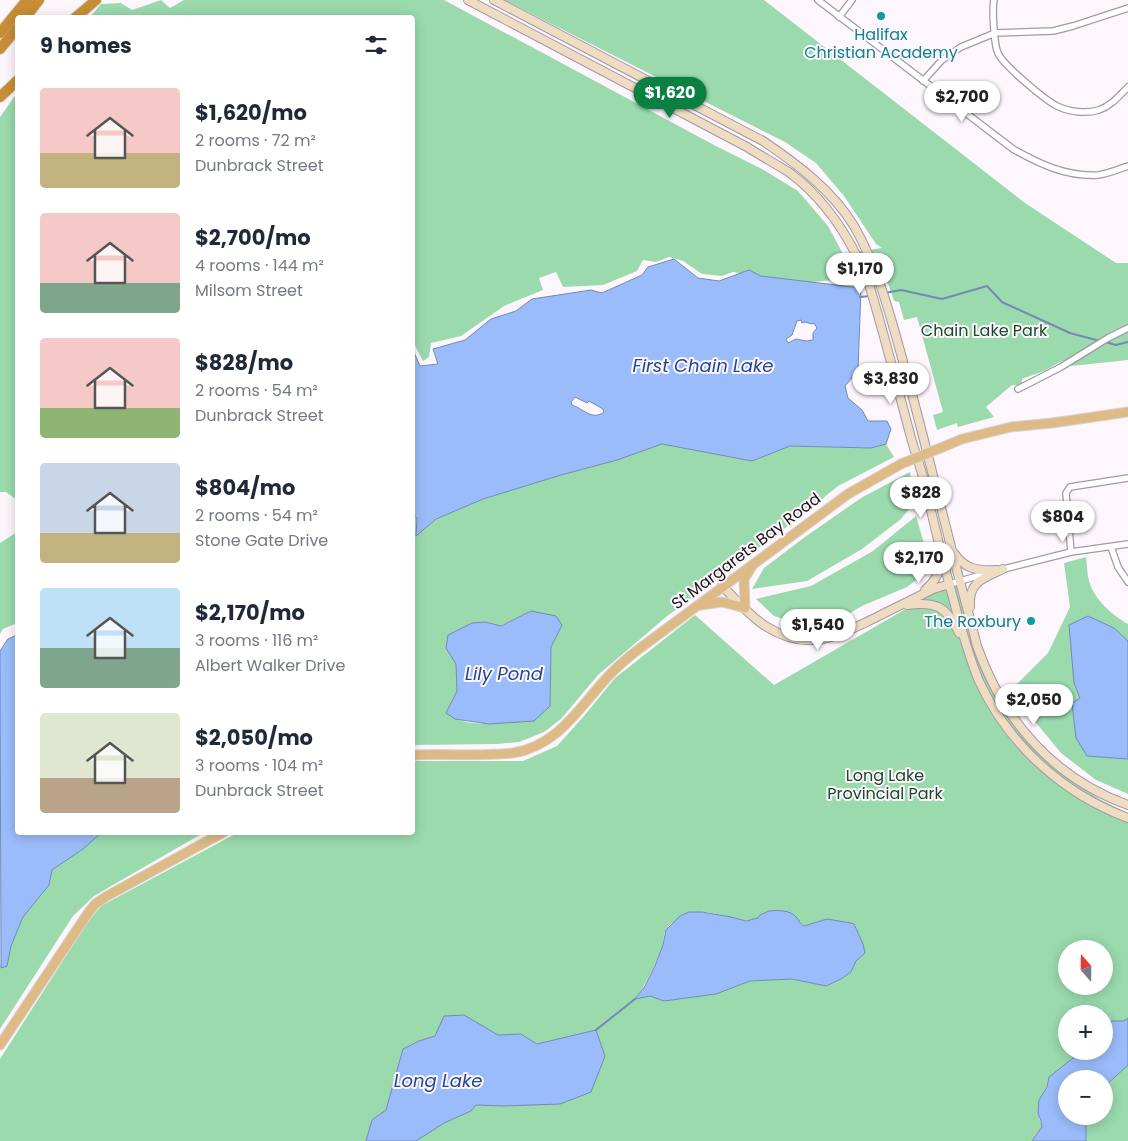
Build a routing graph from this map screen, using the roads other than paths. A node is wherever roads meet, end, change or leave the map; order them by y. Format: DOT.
graph roads {
  1 [pos="26,0"];
  2 [pos="39,0"];
  3 [pos="96,0"];
  4 [pos="468,0"];
  5 [pos="494,0"];
  6 [pos="818,0"];
  7 [pos="852,0"];
  8 [pos="994,0"];
  9 [pos="1128,8"];
  10 [pos="27,15"];
  11 [pos="78,15"];
  12 [pos="839,17"];
  13 [pos="2,30"];
  14 [pos="15,31"];
  15 [pos="995,33"];
  16 [pos="0,49"];
  17 [pos="923,80"];
  18 [pos="15,83"];
  19 [pos="1128,87"];
  20 [pos="0,97"];
  21 [pos="1128,166"];
  22 [pos="1128,328"];
  23 [pos="1018,389"];
  24 [pos="1128,412"];
  25 [pos="1128,478"];
  26 [pos="1128,544"];
  27 [pos="1111,547"];
  28 [pos="951,548"];
  29 [pos="1071,552"];
  30 [pos="941,555"];
  31 [pos="754,563"];
  32 [pos="1003,569"];
  33 [pos="960,580"];
  34 [pos="1128,582"];
  35 [pos="950,584"];
  36 [pos="722,586"];
  37 [pos="899,606"];
  38 [pos="694,608"];
  39 [pos="745,608"];
  40 [pos="971,621"];
  41 [pos="968,647"];
  42 [pos="415,755"];
  43 [pos="1128,804"];
  44 [pos="1128,818"];
  45 [pos="219,835"];
  46 [pos="0,1045"];
  1 -- 13 [label="highway"];
  2 -- 10 [label="highway"];
  3 -- 11 [label="highway"];
  4 -- 30 [label="main road"];
  5 -- 28 [label="main road"];
  6 -- 12 [label="street"];
  7 -- 12 [label="street"];
  8 -- 15 [label="street"];
  9 -- 15 [label="street"];
  12 -- 17 [label="street"];
  14 -- 16 [label="highway"];
  15 -- 17 [label="street"];
  15 -- 19 [label="street"];
  17 -- 21 [label="street"];
  18 -- 20 [label="highway"];
  22 -- 23 [label="street"];
  24 -- 31 [label="main road, St Margarets Bay Road, bridge"];
  25 -- 29 [label="street"];
  26 -- 27 [label="street"];
  27 -- 29 [label="street"];
  27 -- 34 [label="street"];
  28 -- 32 [label="main road"];
  28 -- 33 [label="main road"];
  29 -- 32 [label="street"];
  30 -- 35 [label="main road"];
  30 -- 37 [label="main road"];
  31 -- 36 [label="main road, St Margarets Bay Road"];
  31 -- 39 [label="main road"];
  32 -- 33 [label="street"];
  32 -- 40 [label="main road"];
  33 -- 35 [label="street"];
  33 -- 40 [label="main road"];
  35 -- 37 [label="main road"];
  35 -- 41 [label="main road"];
  36 -- 38 [label="main road, St Margarets Bay Road"];
  36 -- 39 [label="main road"];
  37 -- 39 [label="main road"];
  37 -- 41 [label="main road"];
  38 -- 39 [label="main road"];
  38 -- 42 [label="main road, St Margarets Bay Road"];
  40 -- 43 [label="main road"];
  41 -- 44 [label="main road"];
  45 -- 46 [label="main road"];
}
